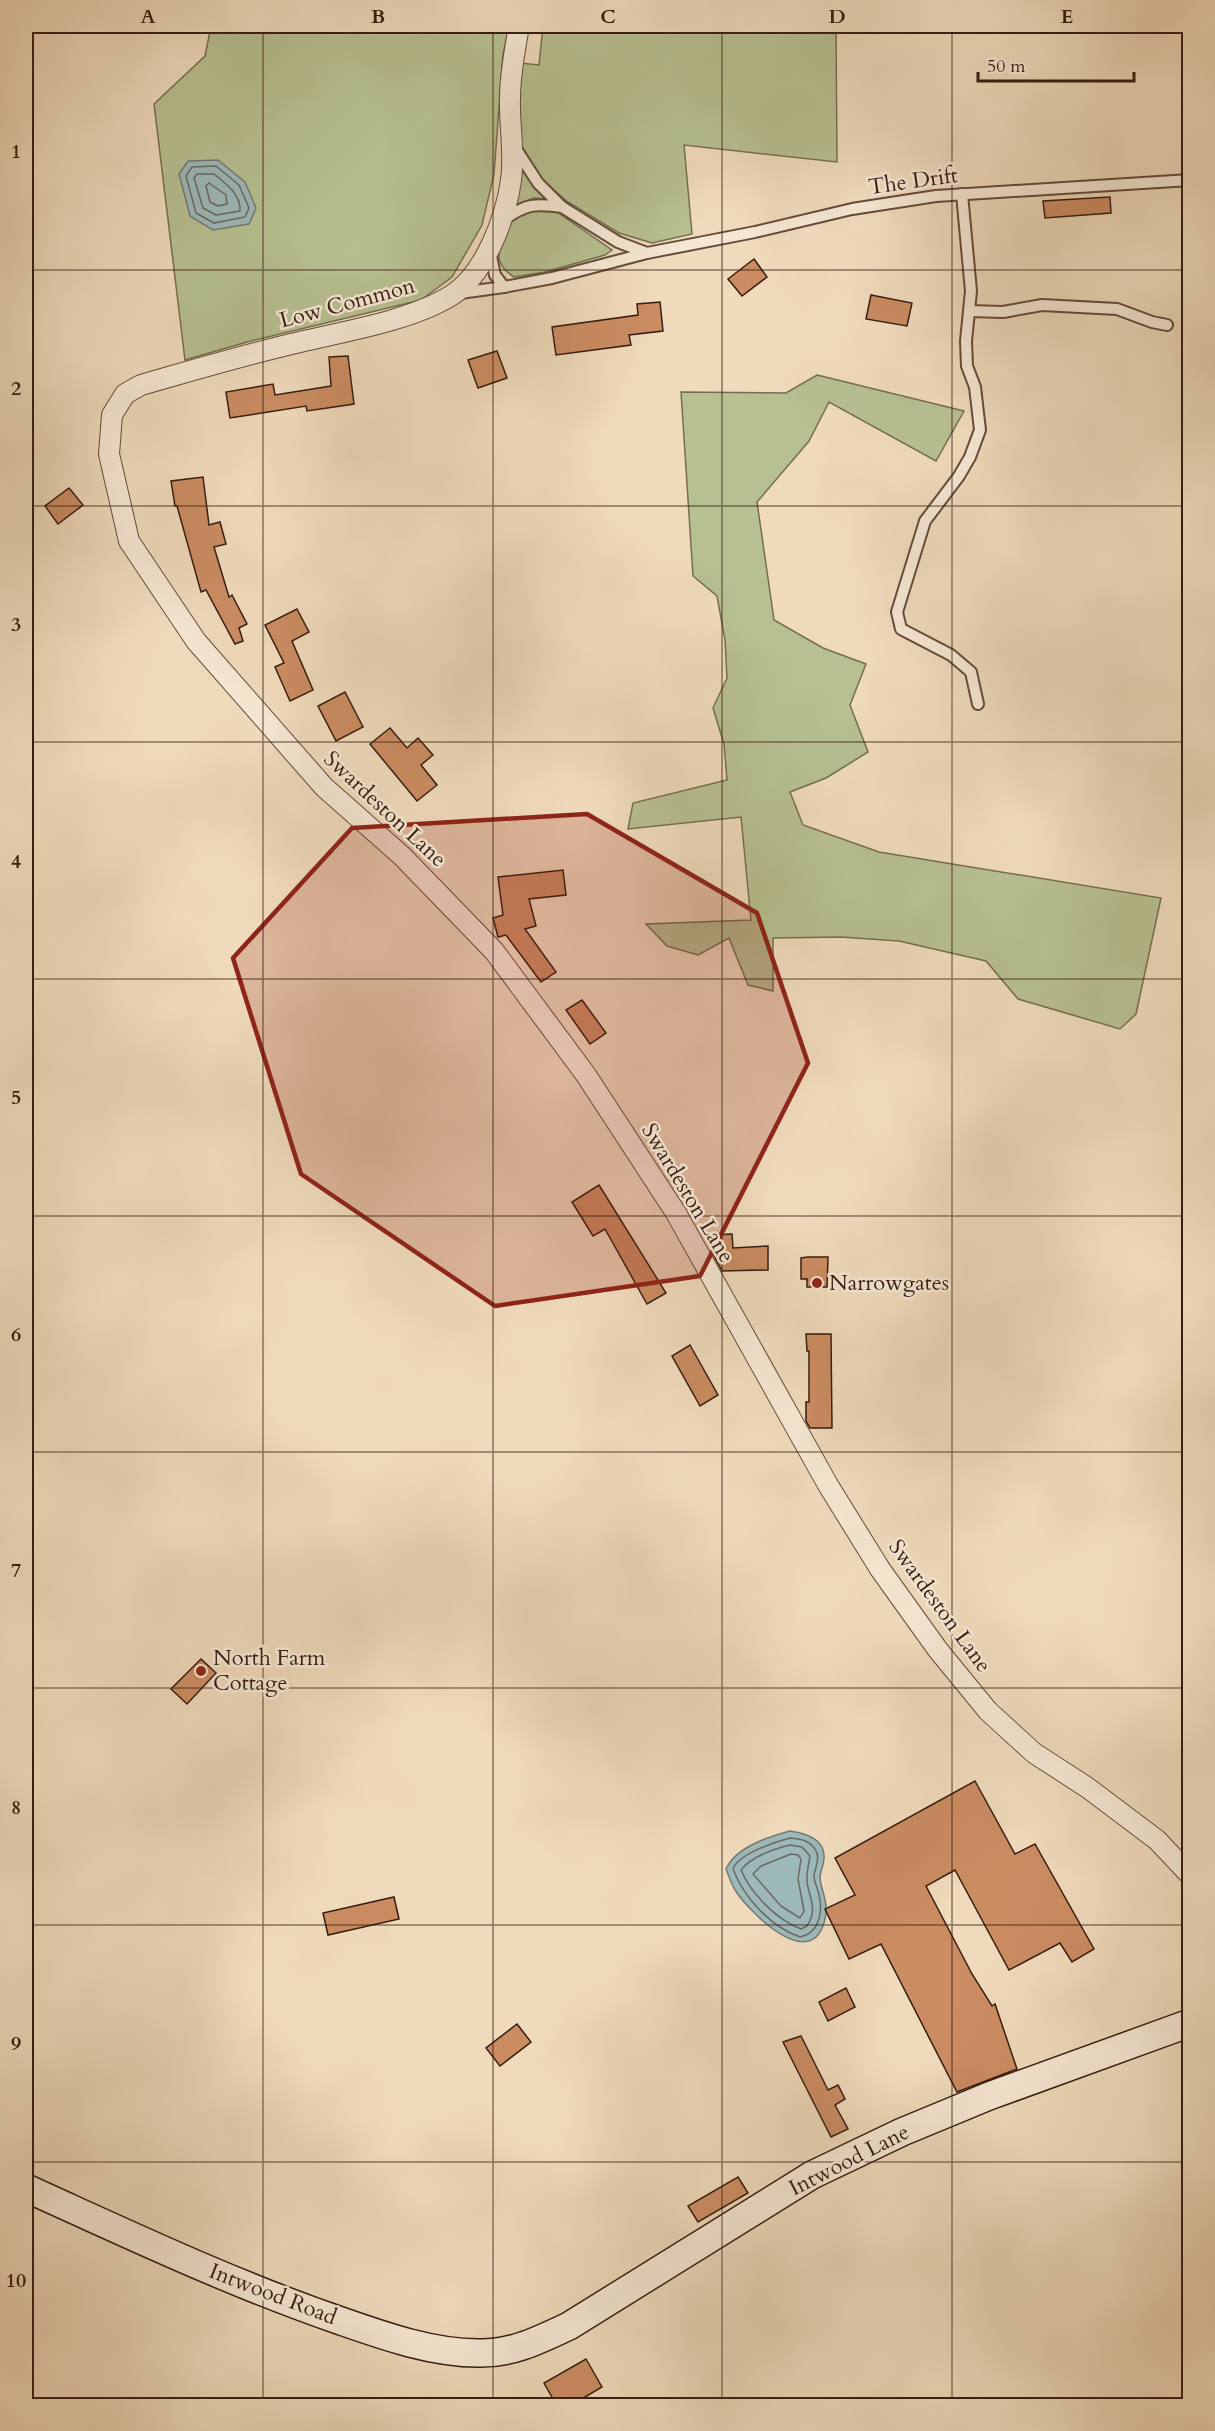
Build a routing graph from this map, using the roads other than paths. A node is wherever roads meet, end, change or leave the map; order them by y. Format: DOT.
graph roads {
  1 [pos="519,26"];
  2 [pos="512,144"];
  3 [pos="1190,180"];
  4 [pos="962,194"];
  5 [pos="562,207"];
  6 [pos="501,221"];
  7 [pos="489,252"];
  8 [pos="647,253"];
  9 [pos="504,287"];
  10 [pos="454,294"];
  11 [pos="969,311"];
  12 [pos="1167,325"];
  13 [pos="129,541"];
  14 [pos="978,704"];
  15 [pos="1190,1875"];
  16 [pos="1190,2023"];
  17 [pos="26,2188"];
  18 [pos="532,2344"];
  1 -- 2 [label="street, Low Common"];
  2 -- 5 [label="lane"];
  2 -- 6 [label="street, Low Common"];
  3 -- 4 [label="lane, The Drift"];
  4 -- 8 [label="lane, The Drift"];
  4 -- 11 [label="lane"];
  5 -- 6 [label="lane"];
  5 -- 8 [label="lane"];
  6 -- 7 [label="street, Low Common"];
  7 -- 9 [label="lane"];
  7 -- 10 [label="street, Low Common"];
  8 -- 9 [label="lane, The Drift"];
  9 -- 10 [label="lane, The Drift"];
  10 -- 13 [label="street, Low Common"];
  11 -- 12 [label="lane"];
  11 -- 14 [label="lane"];
  13 -- 15 [label="street, Swardeston Lane"];
  16 -- 18 [label="street, Intwood Lane"];
  17 -- 18 [label="street, Intwood Road"];
}
